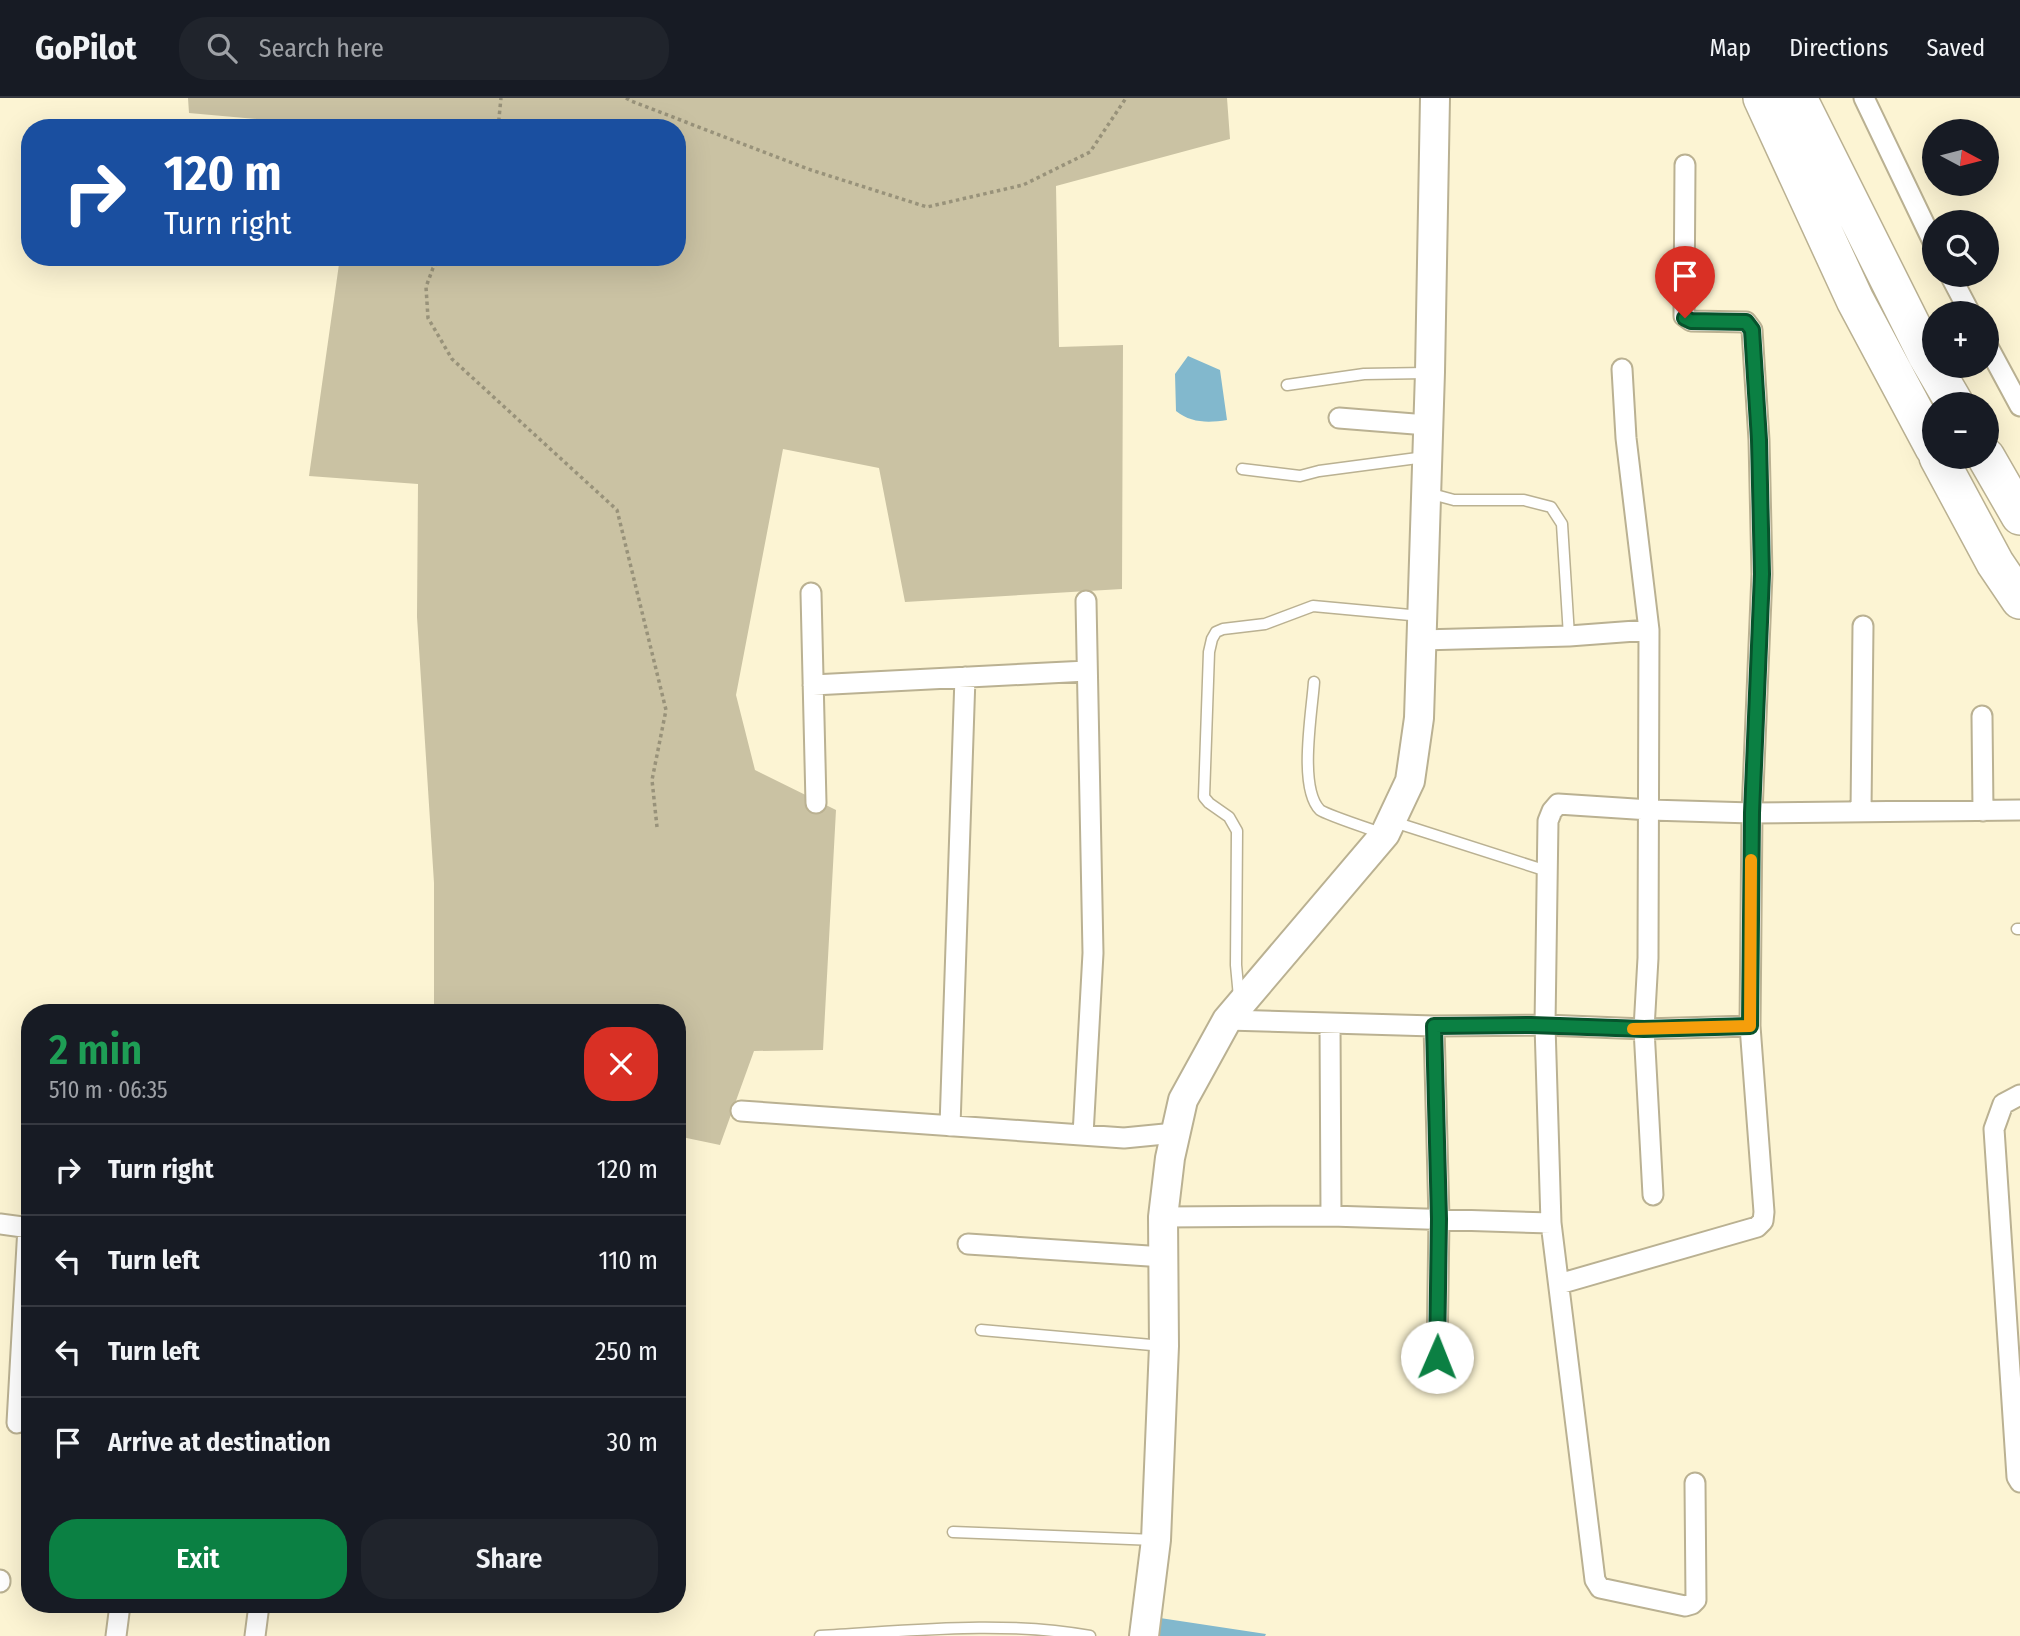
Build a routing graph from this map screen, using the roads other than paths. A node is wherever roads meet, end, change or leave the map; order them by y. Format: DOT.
graph roads {
  1 [pos="1435,98"];
  2 [pos="1762,98"];
  3 [pos="1798,98"];
  4 [pos="1864,98"];
  5 [pos="1685,165"];
  6 [pos="1922,219"];
  7 [pos="1999,368"];
  8 [pos="1622,369"];
  9 [pos="1430,372"];
  10 [pos="1287,385"];
  11 [pos="1948,392"];
  12 [pos="2020,406"];
  13 [pos="1339,418"];
  14 [pos="1427,425"];
  15 [pos="1922,426"];
  16 [pos="1426,457"];
  17 [pos="1242,469"];
  18 [pos="1944,469"];
  19 [pos="1993,469"];
  20 [pos="1424,492"];
  21 [pos="2020,516"];
  22 [pos="811,593"];
  23 [pos="2020,600"];
  24 [pos="1086,601"];
  25 [pos="1863,626"];
  26 [pos="1421,628"];
  27 [pos="1649,630"];
  28 [pos="1569,636"];
  29 [pos="1087,671"];
  30 [pos="964,677"];
  31 [pos="1314,682"];
  32 [pos="813,685"];
  33 [pos="1982,716"];
  34 [pos="816,803"];
  35 [pos="1650,810"];
  36 [pos="2020,810"];
  37 [pos="1861,811"];
  38 [pos="1983,811"];
  39 [pos="1752,813"];
  40 [pos="1388,828"];
  41 [pos="1547,871"];
  42 [pos="1233,1013"];
  43 [pos="1330,1024"];
  44 [pos="1545,1025"];
  45 [pos="1434,1026"];
  46 [pos="1750,1026"];
  47 [pos="1644,1029"];
  48 [pos="2020,1095"];
  49 [pos="741,1111"];
  50 [pos="950,1126"];
  51 [pos="1175,1133"];
  52 [pos="1083,1135"];
  53 [pos="1653,1195"];
  54 [pos="1331,1216"];
  55 [pos="1163,1217"];
  56 [pos="1439,1219"];
  57 [pos="1551,1223"];
  58 [pos="0,1224"];
  59 [pos="21,1227"];
  60 [pos="968,1244"];
  61 [pos="1164,1256"];
  62 [pos="1559,1283"];
  63 [pos="981,1330"];
  64 [pos="1164,1346"];
  65 [pos="1437,1357"];
  66 [pos="21,1358"];
  67 [pos="17,1423"];
  68 [pos="2020,1482"];
  69 [pos="1695,1483"];
  70 [pos="953,1532"];
  71 [pos="1156,1540"];
  72 [pos="119,1613"];
  73 [pos="258,1613"];
  74 [pos="116,1636"];
  75 [pos="255,1636"];
  76 [pos="820,1636"];
  77 [pos="1090,1636"];
  78 [pos="1144,1636"];
  1 -- 9 [label="street"];
  2 -- 15 [label="highway"];
  3 -- 11 [label="highway"];
  4 -- 6 [label="street"];
  5 -- 39 [label="street"];
  7 -- 12 [label="street"];
  8 -- 27 [label="street"];
  9 -- 10 [label="lane"];
  9 -- 14 [label="street"];
  13 -- 14 [label="street"];
  14 -- 16 [label="street"];
  16 -- 17 [label="lane"];
  16 -- 20 [label="street"];
  18 -- 23 [label="highway"];
  19 -- 21 [label="highway"];
  20 -- 26 [label="street"];
  20 -- 28 [label="lane"];
  22 -- 32 [label="street"];
  24 -- 29 [label="street"];
  25 -- 37 [label="street"];
  26 -- 28 [label="street"];
  26 -- 40 [label="street"];
  26 -- 42 [label="lane"];
  27 -- 28 [label="street"];
  27 -- 35 [label="street"];
  29 -- 30 [label="street"];
  29 -- 52 [label="street"];
  30 -- 32 [label="street"];
  30 -- 50 [label="street"];
  31 -- 40 [label="lane"];
  32 -- 34 [label="street"];
  33 -- 38 [label="street"];
  35 -- 39 [label="street"];
  35 -- 41 [label="street"];
  35 -- 47 [label="street"];
  36 -- 38 [label="street"];
  37 -- 38 [label="street"];
  37 -- 39 [label="street"];
  39 -- 46 [label="street"];
  40 -- 41 [label="lane"];
  40 -- 42 [label="street"];
  41 -- 44 [label="street"];
  42 -- 43 [label="street"];
  42 -- 51 [label="street"];
  43 -- 45 [label="street"];
  43 -- 54 [label="street"];
  44 -- 45 [label="street"];
  44 -- 47 [label="street"];
  44 -- 57 [label="street"];
  45 -- 56 [label="street"];
  46 -- 47 [label="street"];
  46 -- 62 [label="street"];
  47 -- 53 [label="street"];
  48 -- 68 [label="street"];
  49 -- 50 [label="street"];
  50 -- 52 [label="street"];
  51 -- 52 [label="street"];
  51 -- 55 [label="street"];
  54 -- 55 [label="street"];
  54 -- 56 [label="street"];
  55 -- 61 [label="street"];
  56 -- 57 [label="street"];
  56 -- 65 [label="street"];
  57 -- 62 [label="street"];
  58 -- 59 [label="street"];
  60 -- 61 [label="street"];
  61 -- 64 [label="street"];
  62 -- 69 [label="street"];
  63 -- 64 [label="lane"];
  64 -- 71 [label="street"];
  66 -- 67 [label="street"];
  70 -- 71 [label="lane"];
  71 -- 78 [label="street"];
  72 -- 74 [label="street"];
  73 -- 75 [label="street"];
  76 -- 77 [label="lane"];
}
